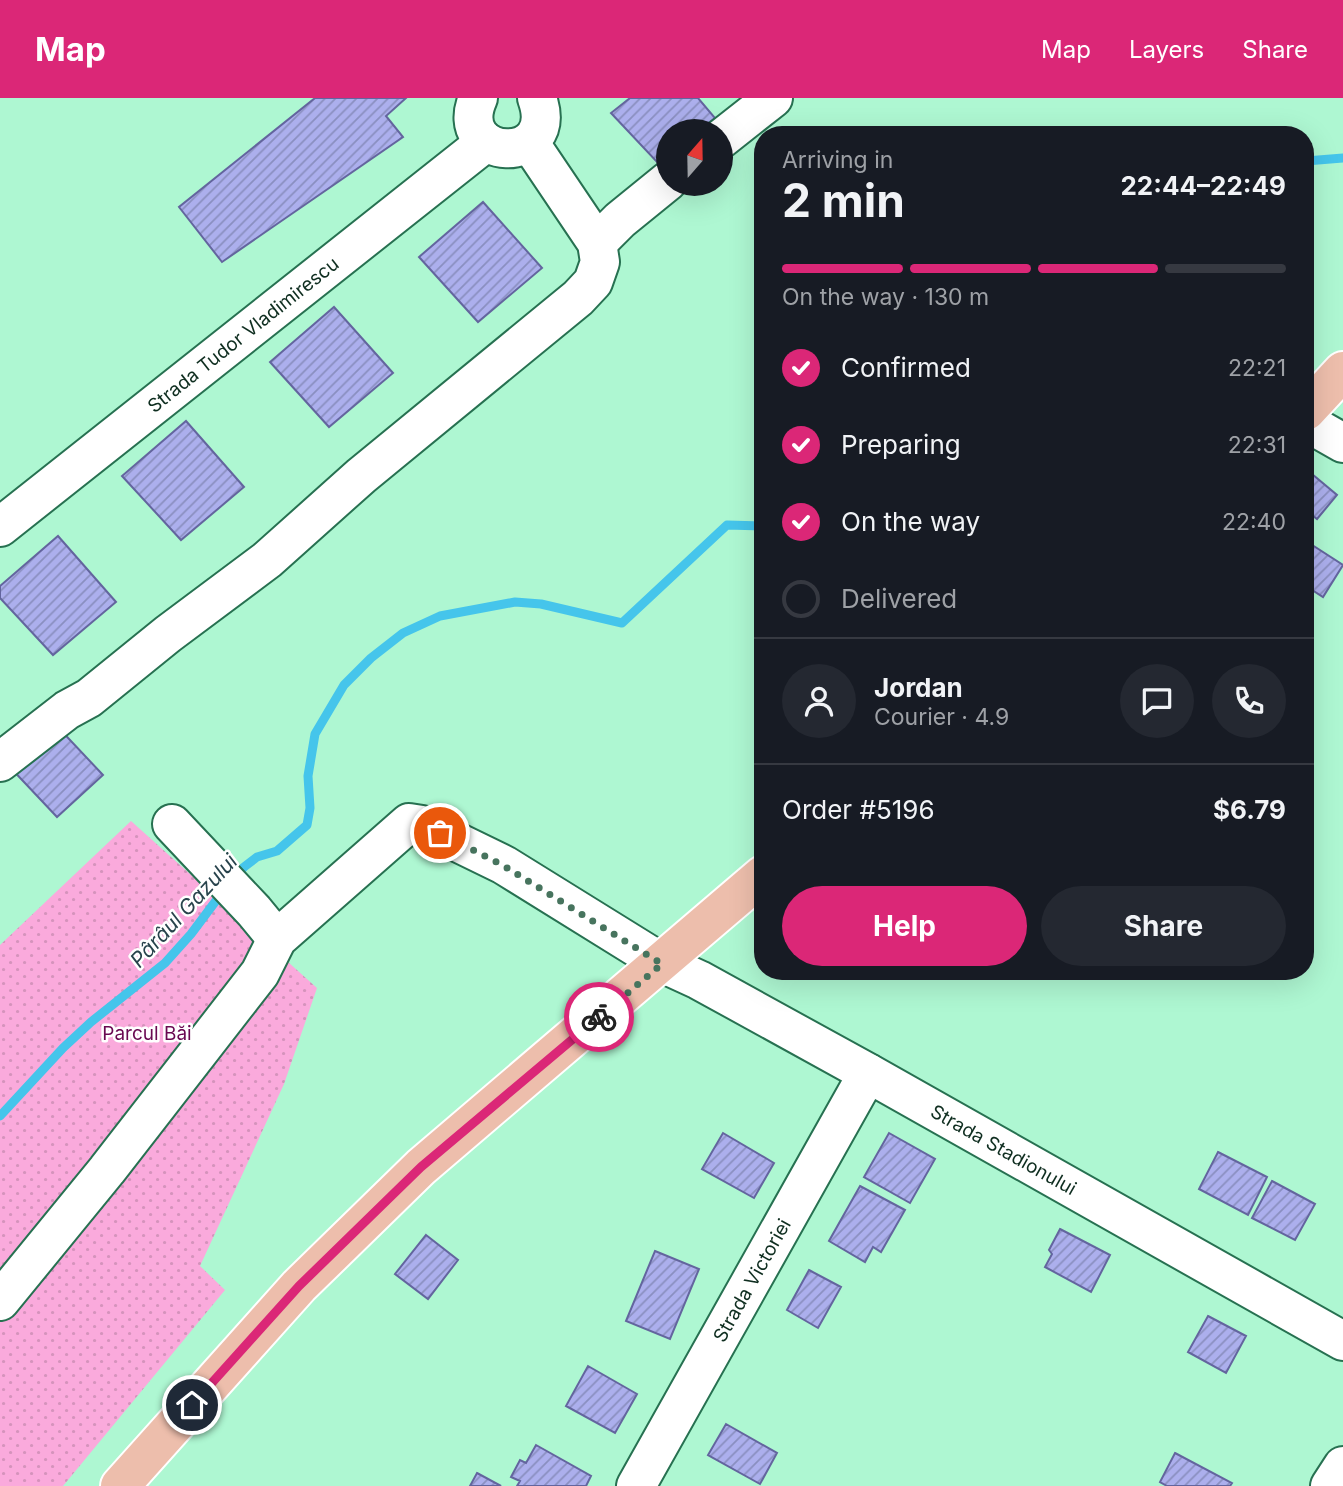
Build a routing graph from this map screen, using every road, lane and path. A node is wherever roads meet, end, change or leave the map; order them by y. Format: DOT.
graph roads {
  1 [pos="478,98"];
  2 [pos="537,98"];
  3 [pos="773,98"];
  4 [pos="733,130"];
  5 [pos="486,142"];
  6 [pos="529,142"];
  7 [pos="656,191"];
  8 [pos="597,243"];
  9 [pos="1343,371"];
  10 [pos="1314,402"];
  11 [pos="1314,427"];
  12 [pos="1343,443"];
  13 [pos="0,527"];
  14 [pos="0,762"];
  15 [pos="172,824"];
  16 [pos="754,883"];
  17 [pos="276,939"];
  18 [pos="662,964"];
  19 [pos="868,1073"];
  20 [pos="0,1301"];
  21 [pos="1343,1341"];
  22 [pos="1343,1466"];
  23 [pos="120,1486"];
  24 [pos="636,1486"];
  25 [pos="1330,1486"];
  1 -- 5 [label="street"];
  2 -- 6 [label="street"];
  3 -- 4 [label="street"];
  5 -- 6 [label="street"];
  5 -- 13 [label="street, Strada Tudor Vladimirescu"];
  6 -- 8 [label="street"];
  7 -- 8 [label="street"];
  8 -- 14 [label="street"];
  9 -- 10 [label="main road"];
  11 -- 12 [label="street"];
  15 -- 17 [label="street"];
  16 -- 18 [label="main road"];
  17 -- 18 [label="street, Strada Stadionului"];
  17 -- 20 [label="street"];
  18 -- 19 [label="street, Strada Stadionului"];
  18 -- 23 [label="main road"];
  19 -- 21 [label="street, Strada Stadionului"];
  19 -- 24 [label="street, Strada Victoriei"];
  22 -- 25 [label="street"];
}
